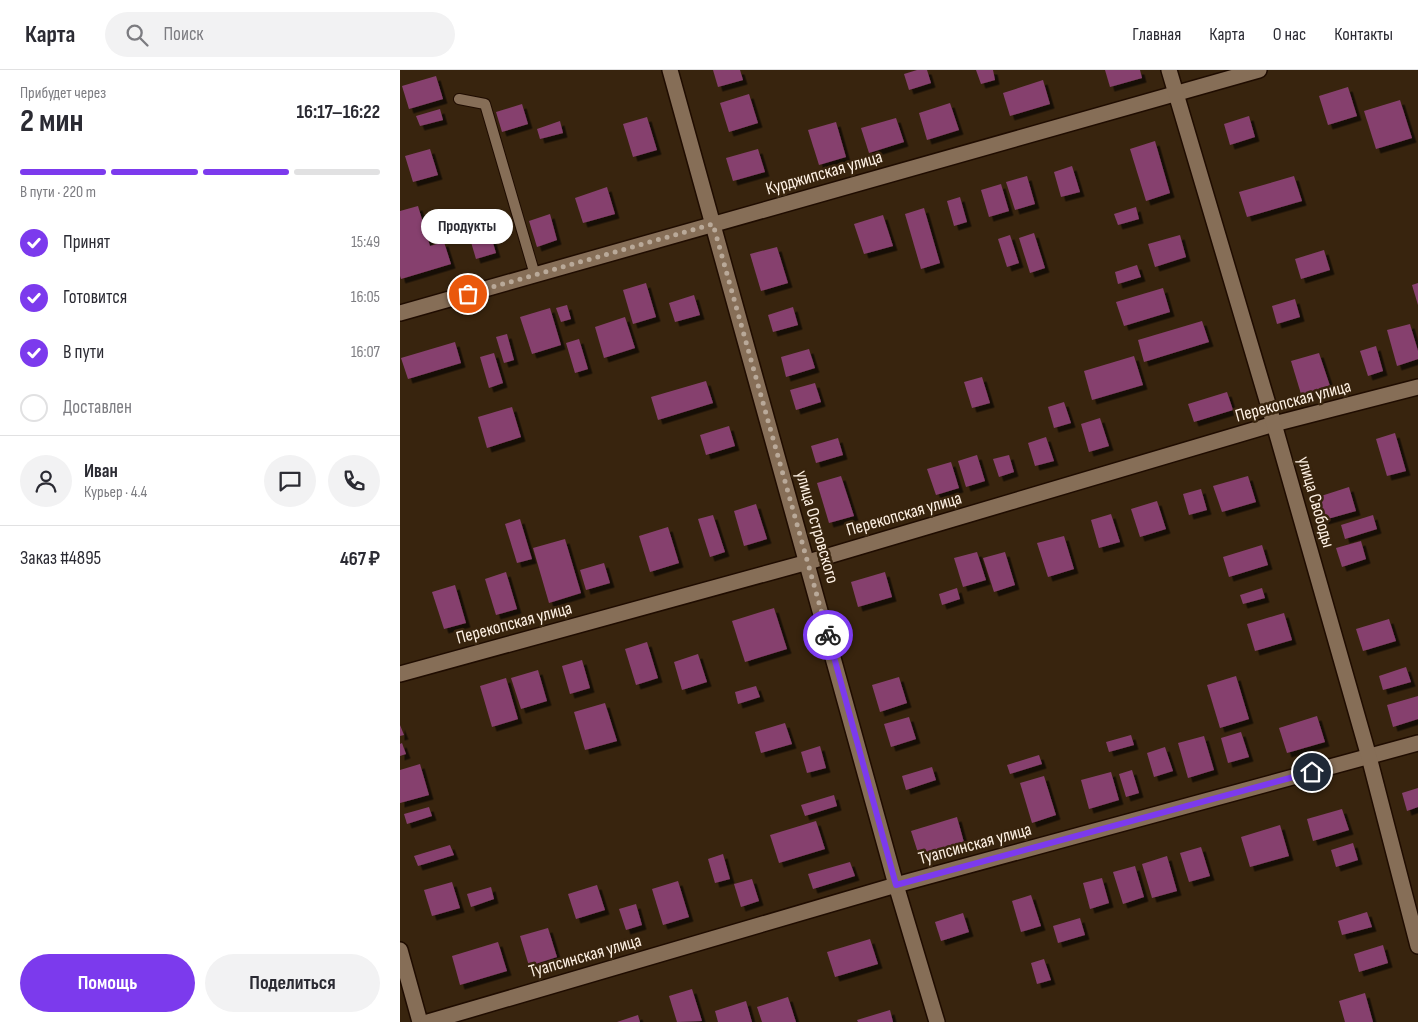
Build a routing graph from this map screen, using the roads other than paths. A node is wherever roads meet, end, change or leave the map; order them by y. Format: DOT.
graph roads {
  1 [pos="670,70"];
  2 [pos="1169,70"];
  3 [pos="1259,70"];
  4 [pos="1176,94"];
  5 [pos="459,99"];
  6 [pos="713,224"];
  7 [pos="535,275"];
  8 [pos="400,313"];
  9 [pos="1418,387"];
  10 [pos="1274,424"];
  11 [pos="808,562"];
  12 [pos="400,674"];
  13 [pos="1418,743"];
  14 [pos="1368,757"];
  15 [pos="896,885"];
  16 [pos="1418,946"];
  17 [pos="400,950"];
  18 [pos="420,1022"];
  19 [pos="428,1022"];
  20 [pos="937,1022"];
  1 -- 6 [label="street, улица Островского"];
  2 -- 4 [label="street, улица Свободы"];
  3 -- 4 [label="street, Курджипская улица"];
  4 -- 6 [label="street, Курджипская улица"];
  4 -- 10 [label="street, улица Свободы"];
  5 -- 7 [label="lane"];
  6 -- 7 [label="street, Курджипская улица"];
  6 -- 11 [label="street, улица Островского"];
  7 -- 8 [label="street, Курджипская улица"];
  9 -- 10 [label="street, Перекопская улица"];
  10 -- 11 [label="street, Перекопская улица"];
  10 -- 14 [label="street, улица Свободы"];
  11 -- 12 [label="street, Перекопская улица"];
  11 -- 15 [label="street, улица Островского"];
  13 -- 14 [label="street, Туапсинская улица"];
  14 -- 15 [label="street, Туапсинская улица"];
  14 -- 16 [label="street, улица Свободы"];
  15 -- 19 [label="street, Туапсинская улица"];
  15 -- 20 [label="street, улица Островского"];
  17 -- 18 [label="street"];
}
